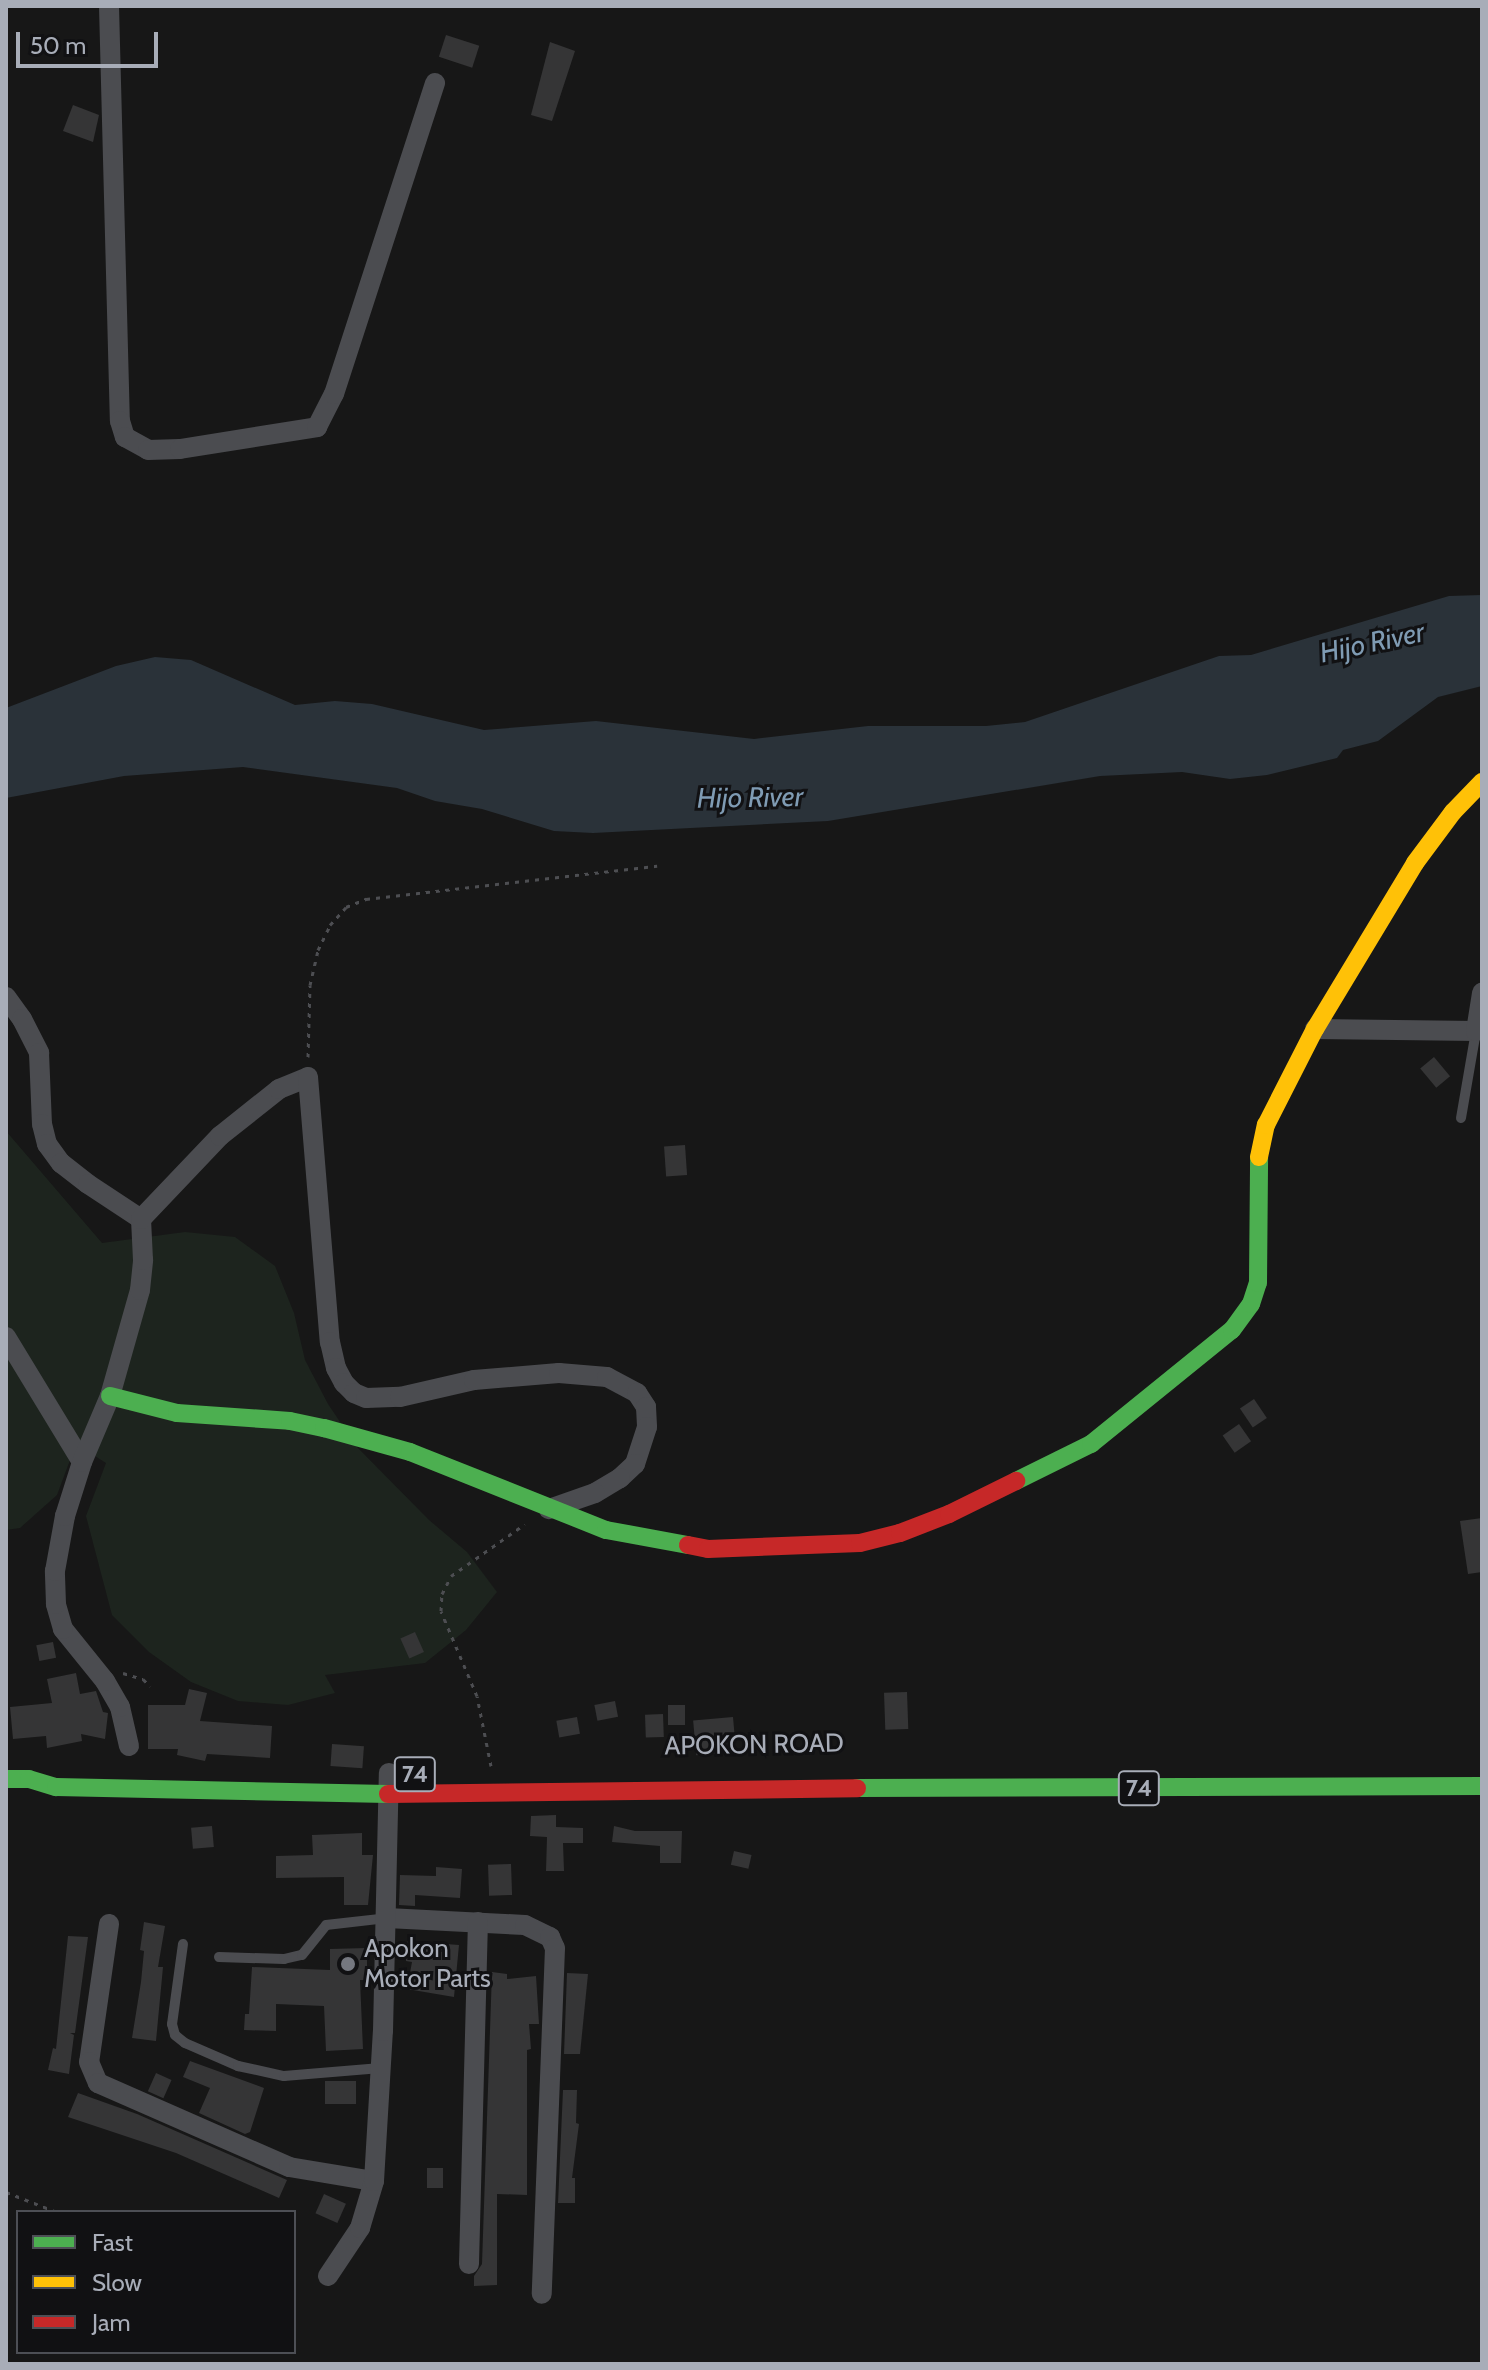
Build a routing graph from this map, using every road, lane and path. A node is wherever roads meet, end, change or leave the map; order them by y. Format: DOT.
graph roads {
  1 [pos="109,6"];
  2 [pos="435,83"];
  3 [pos="1482,782"];
  4 [pos="657,866"];
  5 [pos="1482,992"];
  6 [pos="6,997"];
  7 [pos="1315,1029"];
  8 [pos="1476,1031"];
  9 [pos="308,1077"];
  10 [pos="1461,1118"];
  11 [pos="141,1219"];
  12 [pos="6,1337"];
  13 [pos="110,1396"];
  14 [pos="82,1462"];
  15 [pos="549,1509"];
  16 [pos="105,1681"];
  17 [pos="150,1686"];
  18 [pos="129,1746"];
  19 [pos="1003,1768"];
  20 [pos="803,1769"];
  21 [pos="150,1770"];
  22 [pos="741,1770"];
  23 [pos="390,1773"];
  24 [pos="450,1774"];
  25 [pos="493,1774"];
  26 [pos="6,1779"];
  27 [pos="29,1779"];
  28 [pos="1482,1786"];
  29 [pos="389,1794"];
  30 [pos="387,1918"];
  31 [pos="478,1922"];
  32 [pos="109,1924"];
  33 [pos="183,1944"];
  34 [pos="219,1957"];
  35 [pos="381,2068"];
  36 [pos="374,2181"];
  37 [pos="6,2192"];
  38 [pos="52,2210"];
  39 [pos="469,2264"];
  40 [pos="328,2276"];
  41 [pos="542,2294"];
  1 -- 2 [label="street"];
  3 -- 7 [label="main road"];
  4 -- 9 [label="path"];
  5 -- 8 [label="street"];
  6 -- 11 [label="street"];
  7 -- 8 [label="street"];
  7 -- 15 [label="main road"];
  8 -- 10 [label="lane"];
  9 -- 11 [label="street"];
  9 -- 15 [label="street"];
  11 -- 13 [label="street"];
  12 -- 14 [label="street"];
  13 -- 14 [label="street"];
  13 -- 15 [label="main road"];
  14 -- 16 [label="street"];
  15 -- 25 [label="path"];
  16 -- 17 [label="path"];
  16 -- 18 [label="street"];
  19 -- 20 [label="main road, APOKON ROAD"];
  21 -- 27 [label="main road, APOKON ROAD / 74"];
  22 -- 25 [label="main road, APOKON ROAD / 74"];
  23 -- 29 [label="street"];
  24 -- 25 [label="main road, APOKON ROAD / 74"];
  26 -- 27 [label="main road, APOKON ROAD / 74"];
  27 -- 29 [label="main road, APOKON ROAD / 74"];
  28 -- 29 [label="main road, APOKON ROAD / 74"];
  29 -- 30 [label="street"];
  30 -- 31 [label="street"];
  30 -- 34 [label="lane"];
  30 -- 35 [label="street"];
  31 -- 39 [label="street"];
  31 -- 41 [label="street"];
  32 -- 36 [label="street"];
  33 -- 35 [label="lane"];
  35 -- 36 [label="street"];
  36 -- 40 [label="street"];
  37 -- 38 [label="path"];
}
